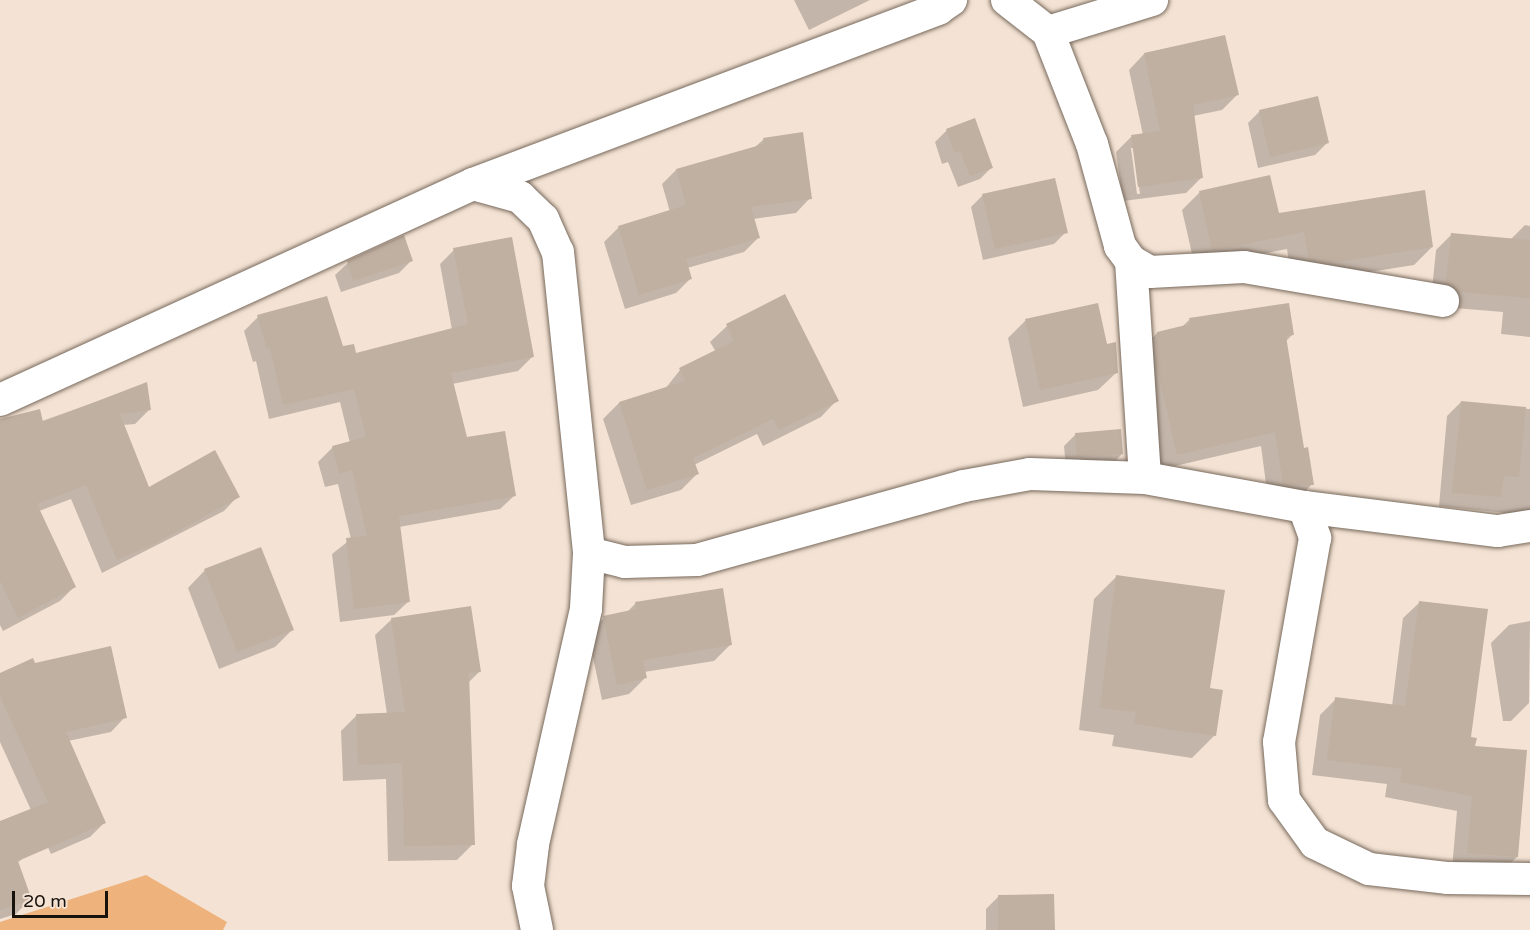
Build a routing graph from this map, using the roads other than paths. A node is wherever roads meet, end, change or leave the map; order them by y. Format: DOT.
graph roads {
  1 [pos="951,0"];
  2 [pos="1007,0"];
  3 [pos="1152,0"];
  4 [pos="1048,32"];
  5 [pos="473,184"];
  6 [pos="1131,261"];
  7 [pos="1443,302"];
  8 [pos="0,400"];
  9 [pos="1145,478"];
  10 [pos="1304,507"];
  11 [pos="1530,526"];
  12 [pos="589,553"];
  13 [pos="1530,879"];
  14 [pos="537,930"];
  1 -- 5 [label="street"];
  2 -- 4 [label="street"];
  3 -- 4 [label="street"];
  4 -- 6 [label="street"];
  5 -- 8 [label="street"];
  5 -- 12 [label="street"];
  6 -- 7 [label="street"];
  6 -- 9 [label="street"];
  9 -- 10 [label="street"];
  9 -- 12 [label="street"];
  10 -- 11 [label="street"];
  10 -- 13 [label="street"];
  12 -- 14 [label="street"];
}
